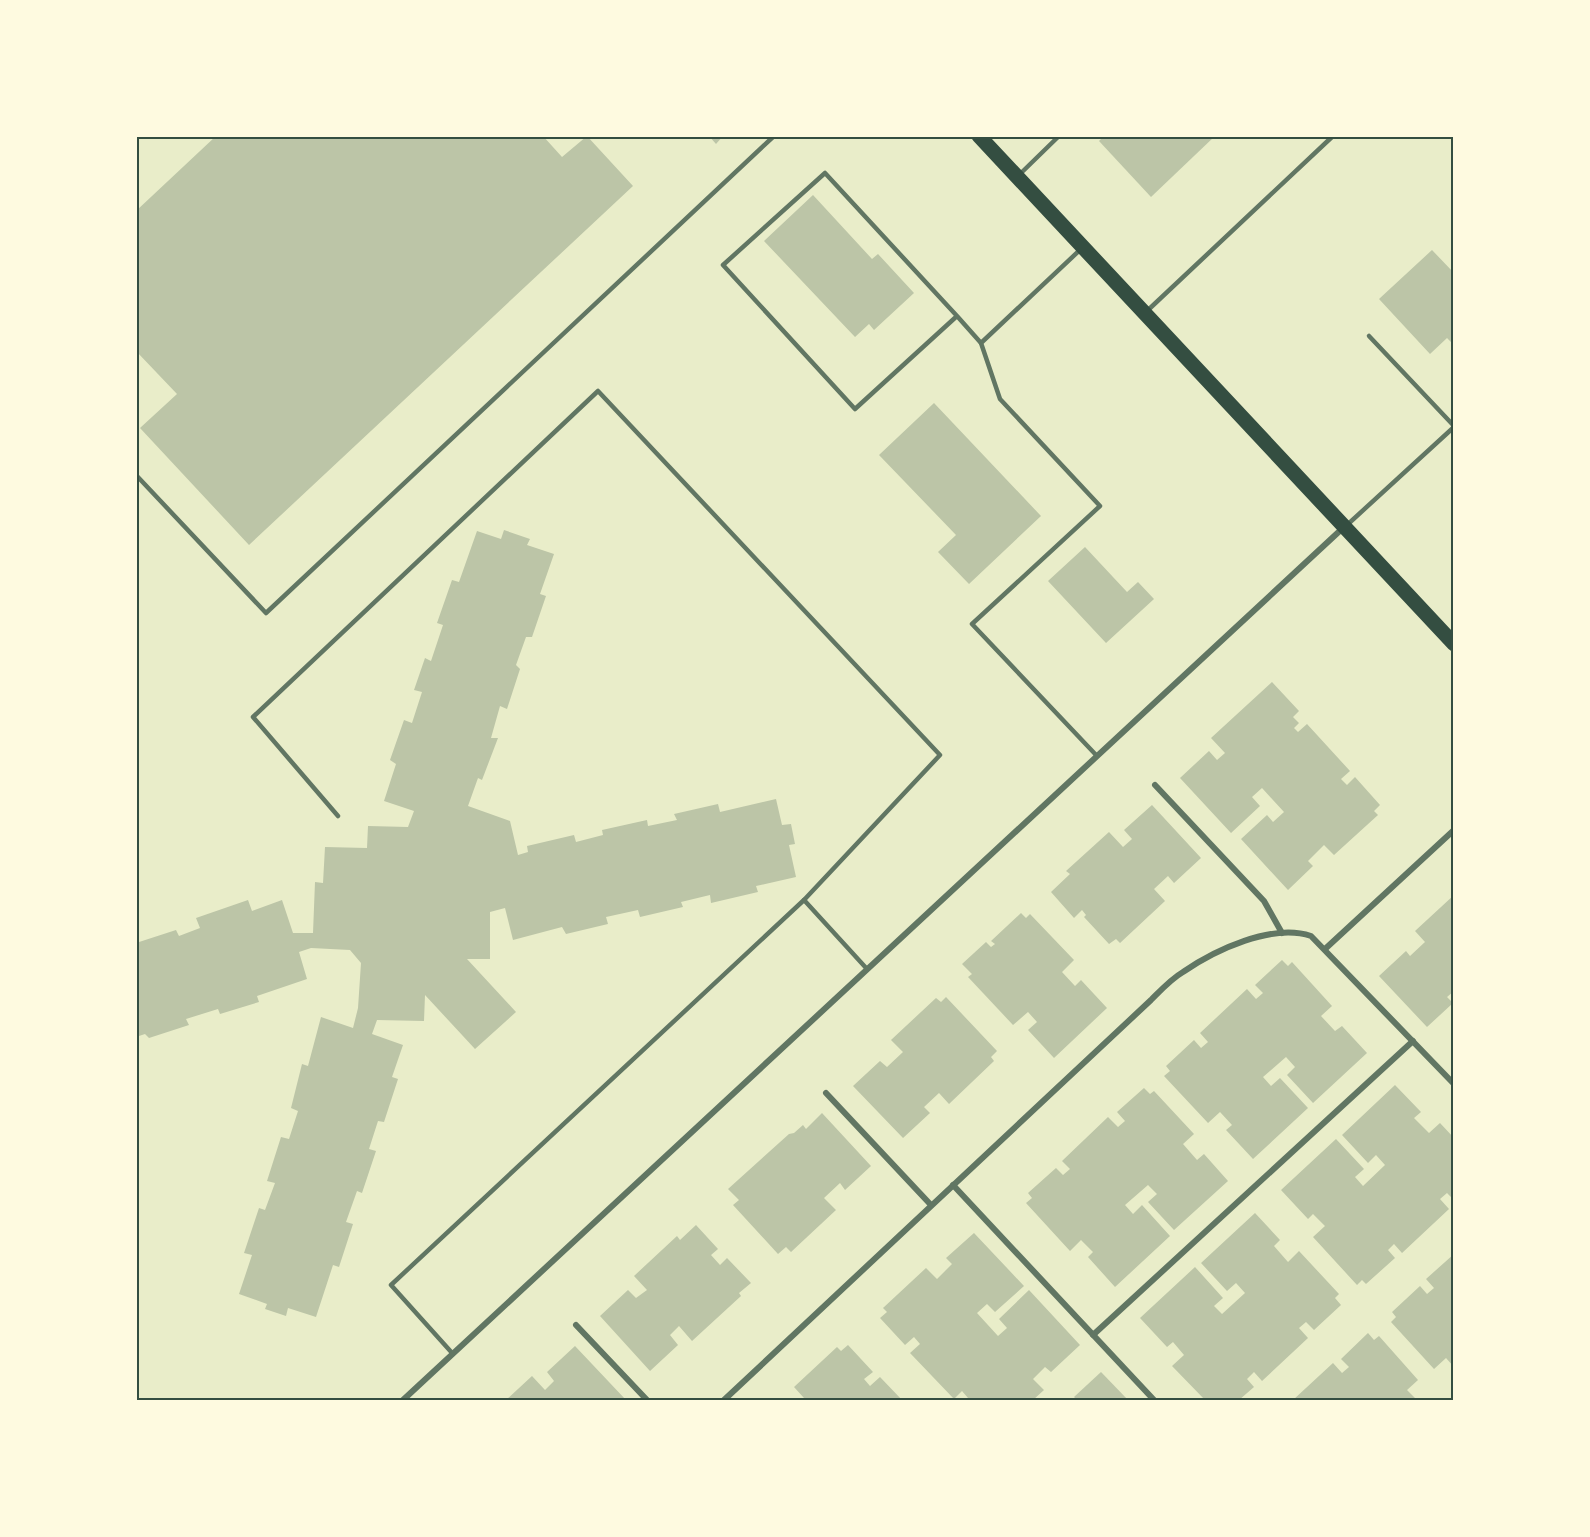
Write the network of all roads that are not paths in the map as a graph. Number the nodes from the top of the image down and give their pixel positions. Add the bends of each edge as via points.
1 (774, 136) edge
2 (980, 136) edge
3 (1059, 136) edge
4 (1333, 136) edge
5 (1017, 177) junction
6 (1083, 247) junction
7 (1145, 313) junction
8 (957, 316) junction
9 (1369, 336) dead end
10 (981, 343) junction
11 (1454, 427) edge
12 (136, 475) edge
13 (1344, 527) junction
14 (1454, 644) edge
15 (1097, 756) junction
16 (1155, 785) dead end
17 (338, 816) dead end
18 (1454, 830) edge
19 (804, 900) junction
20 (1282, 933) junction
21 (1325, 949) junction
22 (867, 969) junction
23 (1413, 1041) junction
24 (1454, 1084) edge
25 (826, 1093) dead end
26 (953, 1185) junction
27 (932, 1205) junction
28 (576, 1325) dead end
29 (1093, 1335) junction
30 (453, 1354) junction
31 (403, 1401) edge
32 (647, 1401) edge
33 (724, 1401) edge
34 (1154, 1401) edge

1 - 12 lane via 266,613
2 - 5 main road
3 - 5 lane
4 - 7 lane
5 - 6 main road
6 - 7 main road
6 - 10 lane
7 - 13 main road
8 - 8 lane via 855,409 723,265 825,173
8 - 10 lane
9 - 11 lane
10 - 15 lane via 1000,399 1100,506 972,624
11 - 13 lane
13 - 14 main road
13 - 15 street
15 - 22 street
16 - 20 street via 1264,901
17 - 19 lane via 253,717 598,391 940,755
18 - 21 street
19 - 22 lane
19 - 30 lane via 391,1285
20 - 21 street via 1311,936
20 - 26 street via 1237,944 1181,973
21 - 23 street
22 - 30 street
23 - 24 street
23 - 29 street
25 - 27 street
26 - 27 street
26 - 29 street
27 - 33 street
28 - 32 street
29 - 34 street
30 - 31 street

